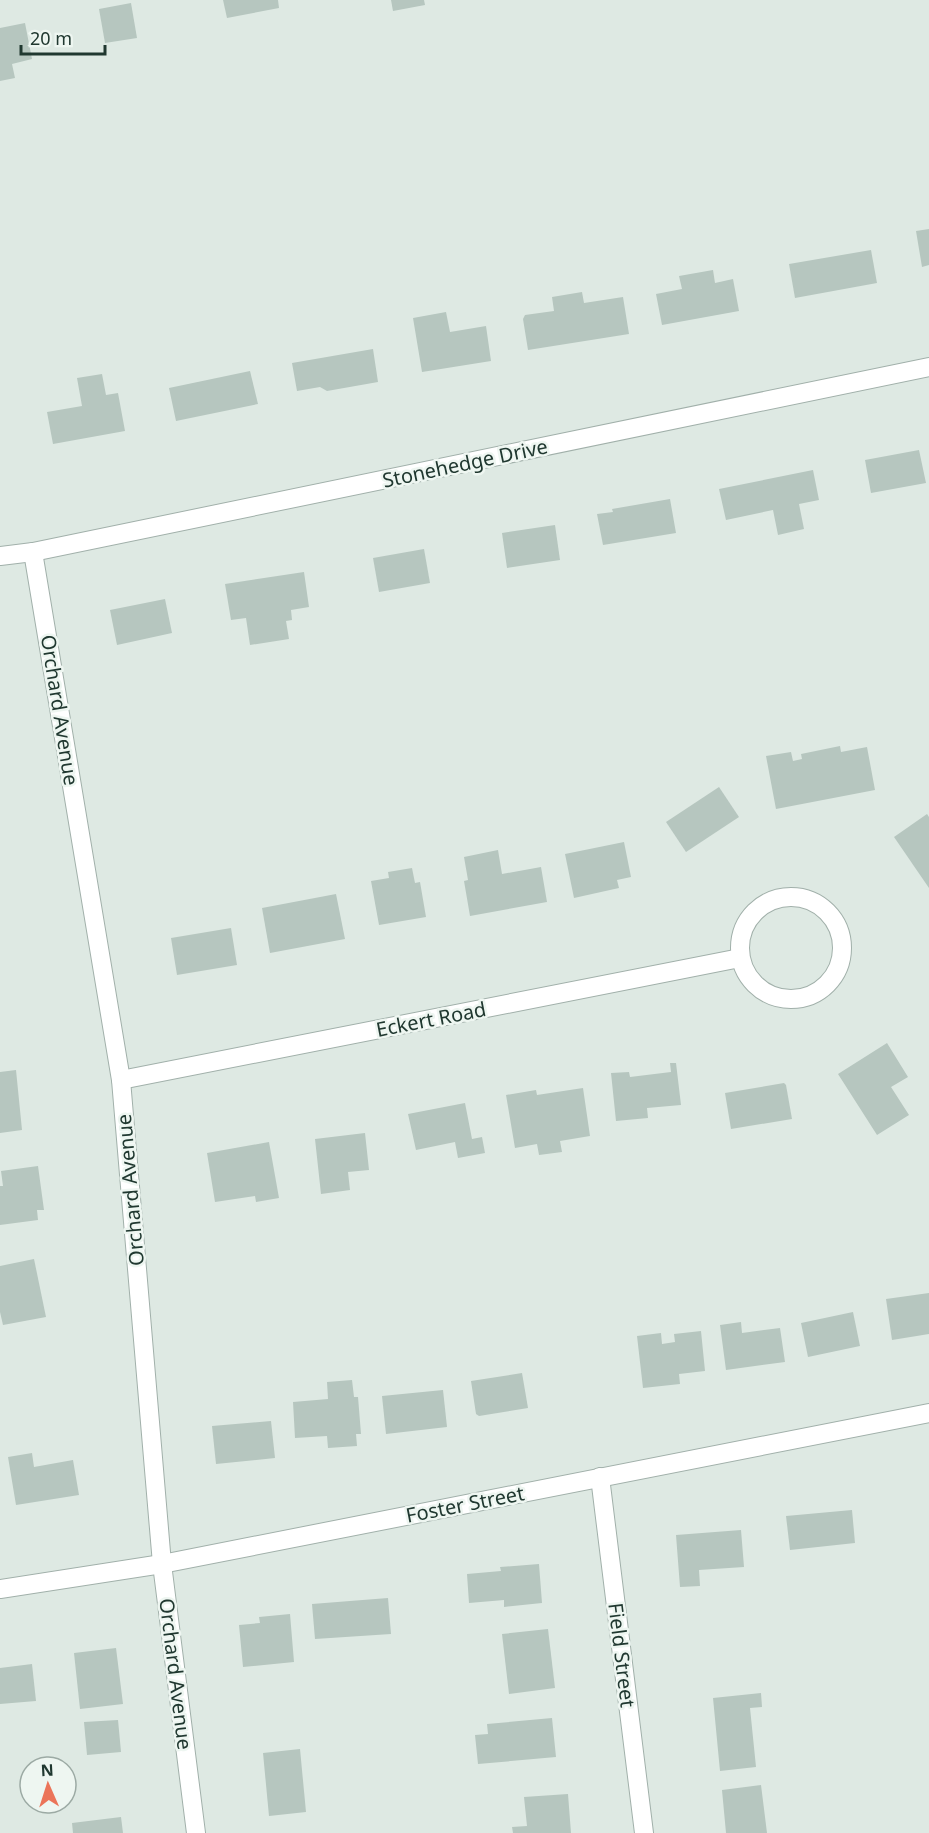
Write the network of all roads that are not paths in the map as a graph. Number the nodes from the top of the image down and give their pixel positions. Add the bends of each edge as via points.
1 (929, 367) edge
2 (33, 552) junction
3 (0, 556) edge
4 (740, 958) junction
5 (121, 1080) junction
6 (929, 1413) edge
7 (600, 1477) junction
8 (162, 1564) junction
9 (0, 1588) edge
10 (196, 1833) edge
11 (644, 1833) edge

1 - 2 street, Stonehedge Drive
2 - 3 street, Stonehedge Drive
2 - 5 street, Orchard Avenue
4 - 4 street via 745,924 770,900 787,896 820,905 833,918 843,950 831,981 803,999 770,996 756,987
4 - 5 street, Eckert Road
5 - 8 street, Orchard Avenue
6 - 7 street, Foster Street
7 - 8 street, Foster Street
7 - 11 street, Field Street
8 - 9 street, Foster Street
8 - 10 street, Orchard Avenue

